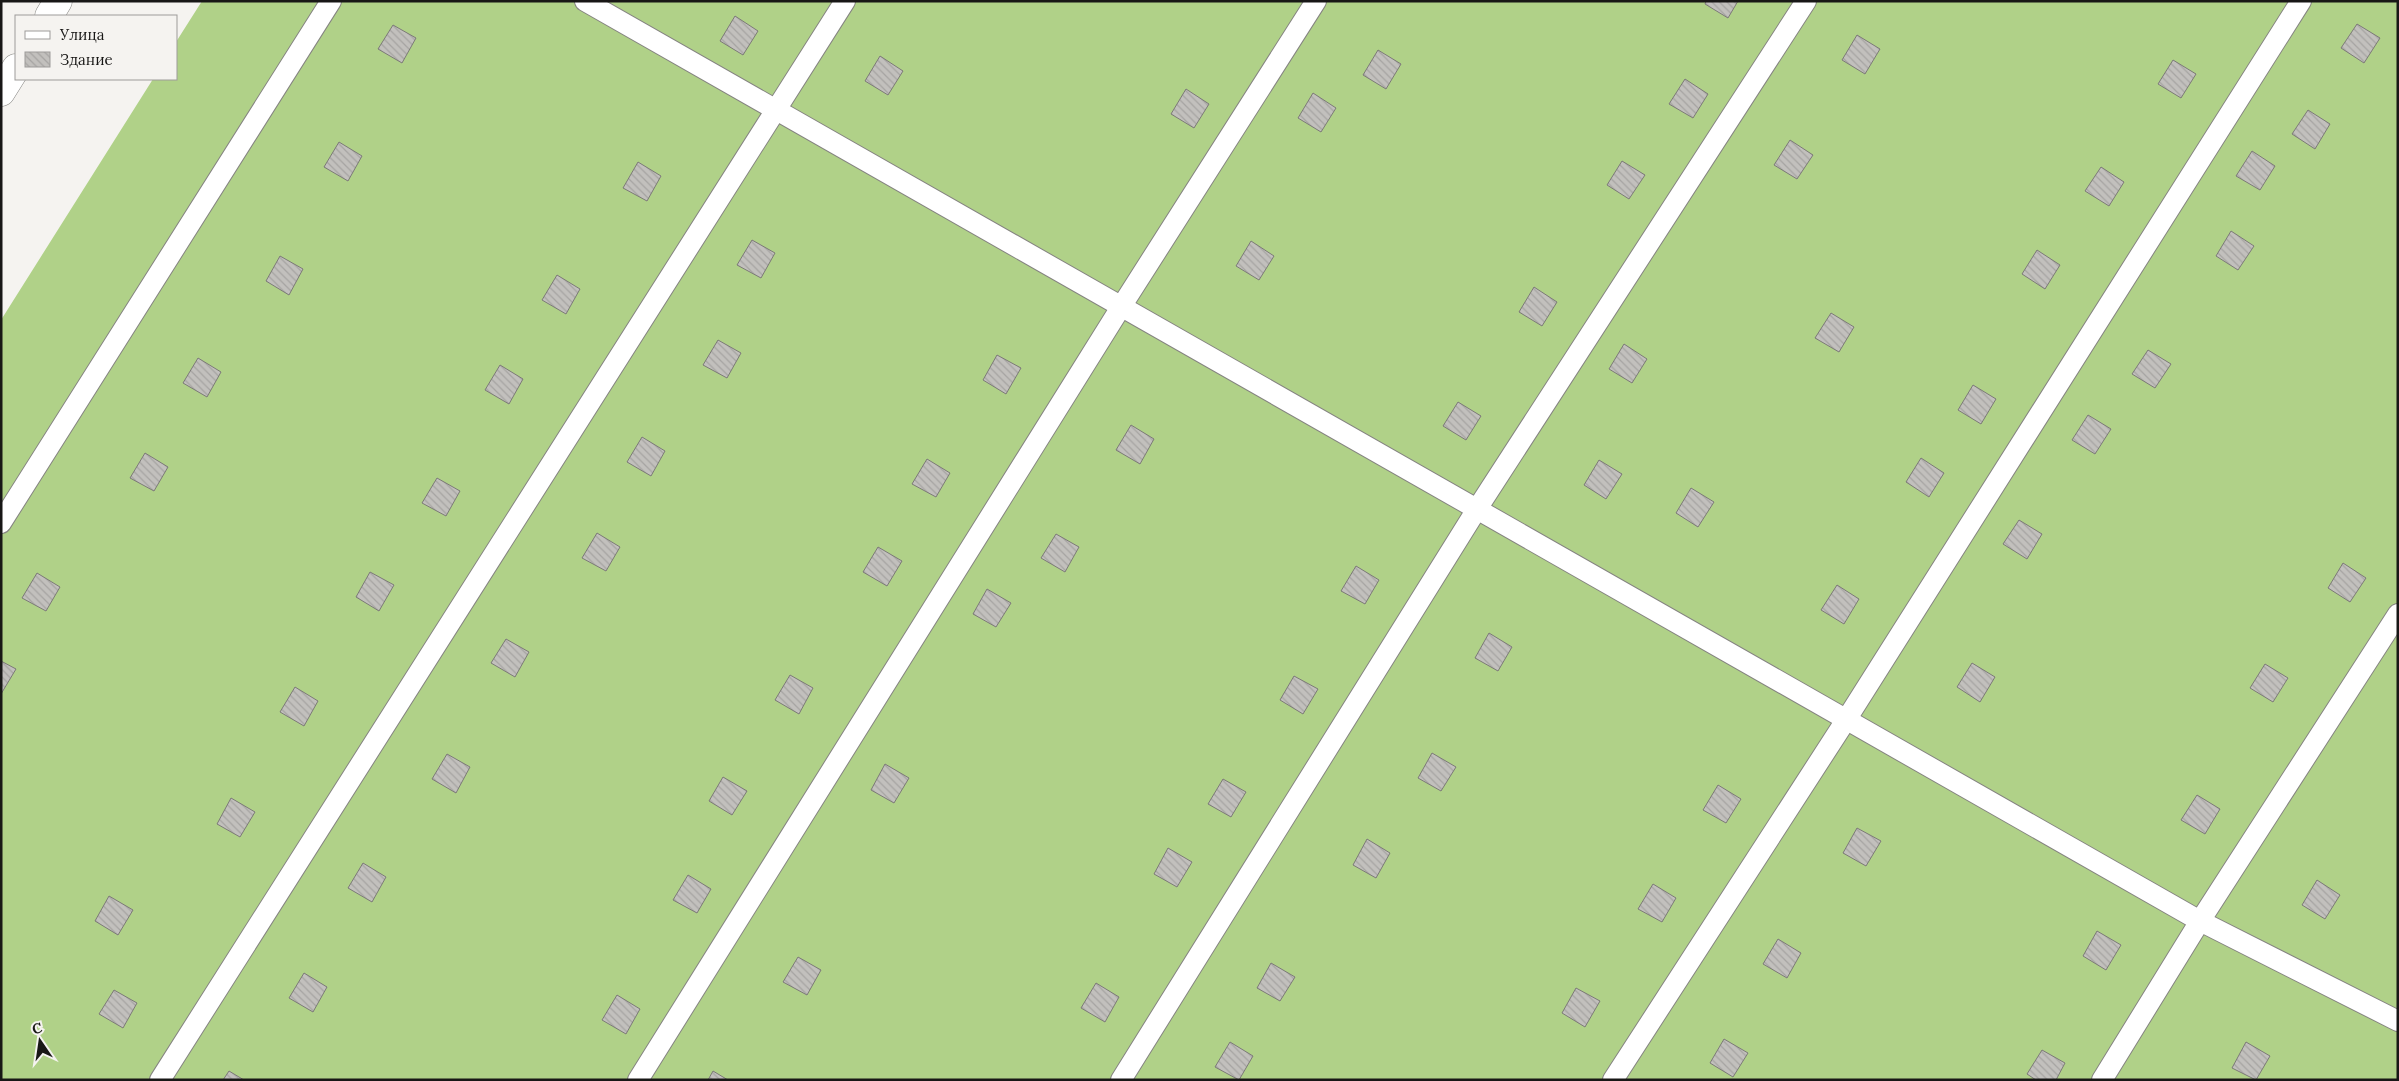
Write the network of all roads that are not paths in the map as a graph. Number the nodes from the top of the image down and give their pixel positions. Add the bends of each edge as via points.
1 (58, 1) edge
2 (332, 1) edge
3 (585, 1) edge
4 (845, 1) edge
5 (1316, 1) edge
6 (1806, 1) edge
7 (2301, 1) edge
8 (50, 15) edge
9 (15, 70) edge
10 (1, 92) edge
11 (777, 111) junction
12 (1121, 307) junction
13 (1477, 509) junction
14 (1, 523) edge
15 (2398, 614) edge
16 (1846, 720) junction
17 (2200, 921) junction
18 (2398, 1021) edge
19 (160, 1080) edge
20 (638, 1080) edge
21 (1121, 1080) edge
22 (1613, 1080) edge
23 (2102, 1080) edge

1 - 8 main road
2 - 14 lane
3 - 11 lane
4 - 11 lane
5 - 12 lane
6 - 13 lane
7 - 16 lane
9 - 10 main road
11 - 12 lane
11 - 19 lane
12 - 13 lane
12 - 20 lane
13 - 16 lane
13 - 21 lane
15 - 17 lane
16 - 17 lane
16 - 22 lane
17 - 18 lane
17 - 23 lane

